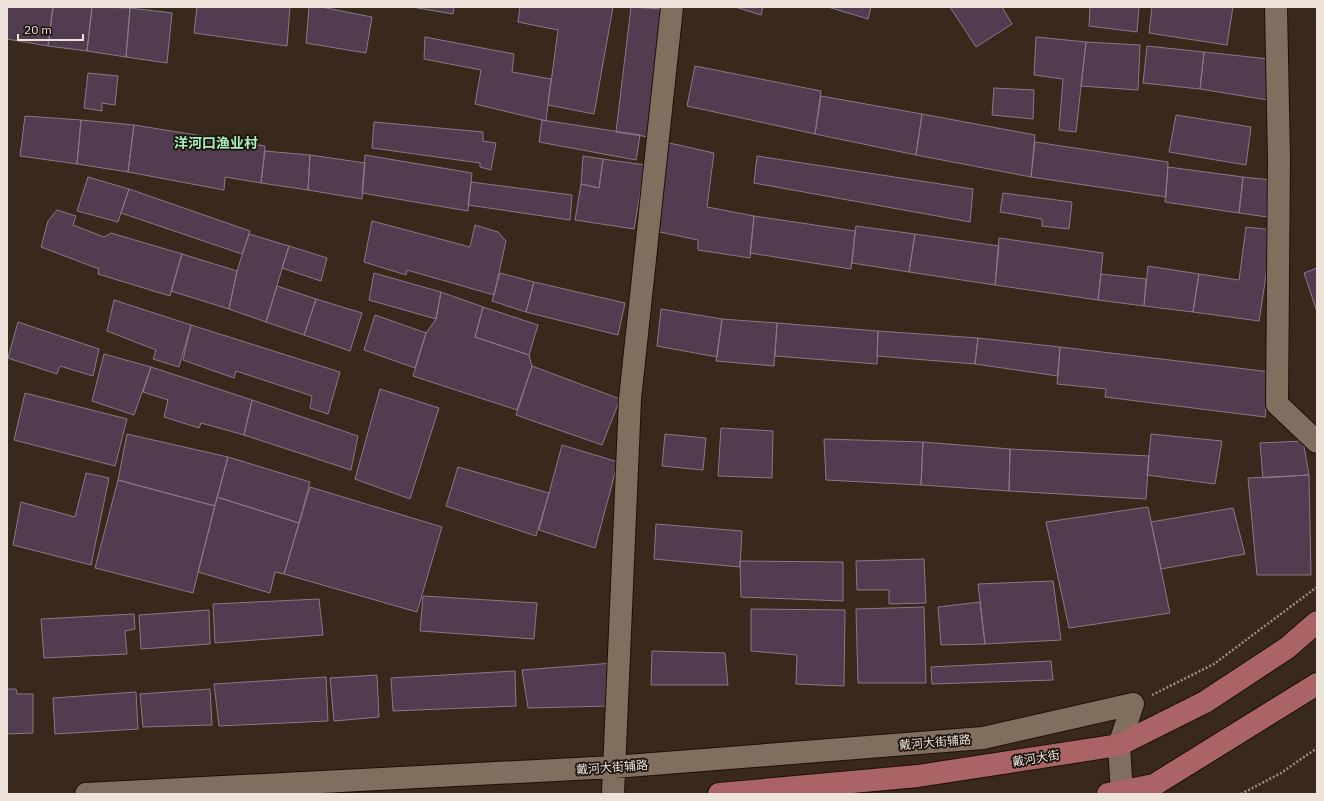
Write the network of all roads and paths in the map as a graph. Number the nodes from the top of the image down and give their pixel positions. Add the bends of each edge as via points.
1 (672, 7) edge
2 (1276, 7) edge
3 (1317, 442) edge
4 (1317, 587) edge
5 (1317, 622) edge
6 (1317, 684) edge
7 (1133, 704) junction
8 (1119, 745) junction
9 (1317, 748) edge
10 (614, 767) junction
11 (1117, 793) edge
12 (86, 794) edge
13 (613, 794) edge
14 (719, 794) edge
15 (1241, 794) edge

1 - 10 street via 630,399
2 - 3 street via 1279,159 1277,404
4 - 7 path via 1214,664
5 - 8 main road, 戴河大街 via 1287,648 1205,702
6 - 11 main road via 1154,785
7 - 8 street
7 - 10 street, 戴河大街辅路 via 983,738
8 - 11 street
8 - 14 main road, 戴河大街 via 918,776
9 - 15 path via 1280,773
10 - 12 street, 戴河大街辅路
10 - 13 street

